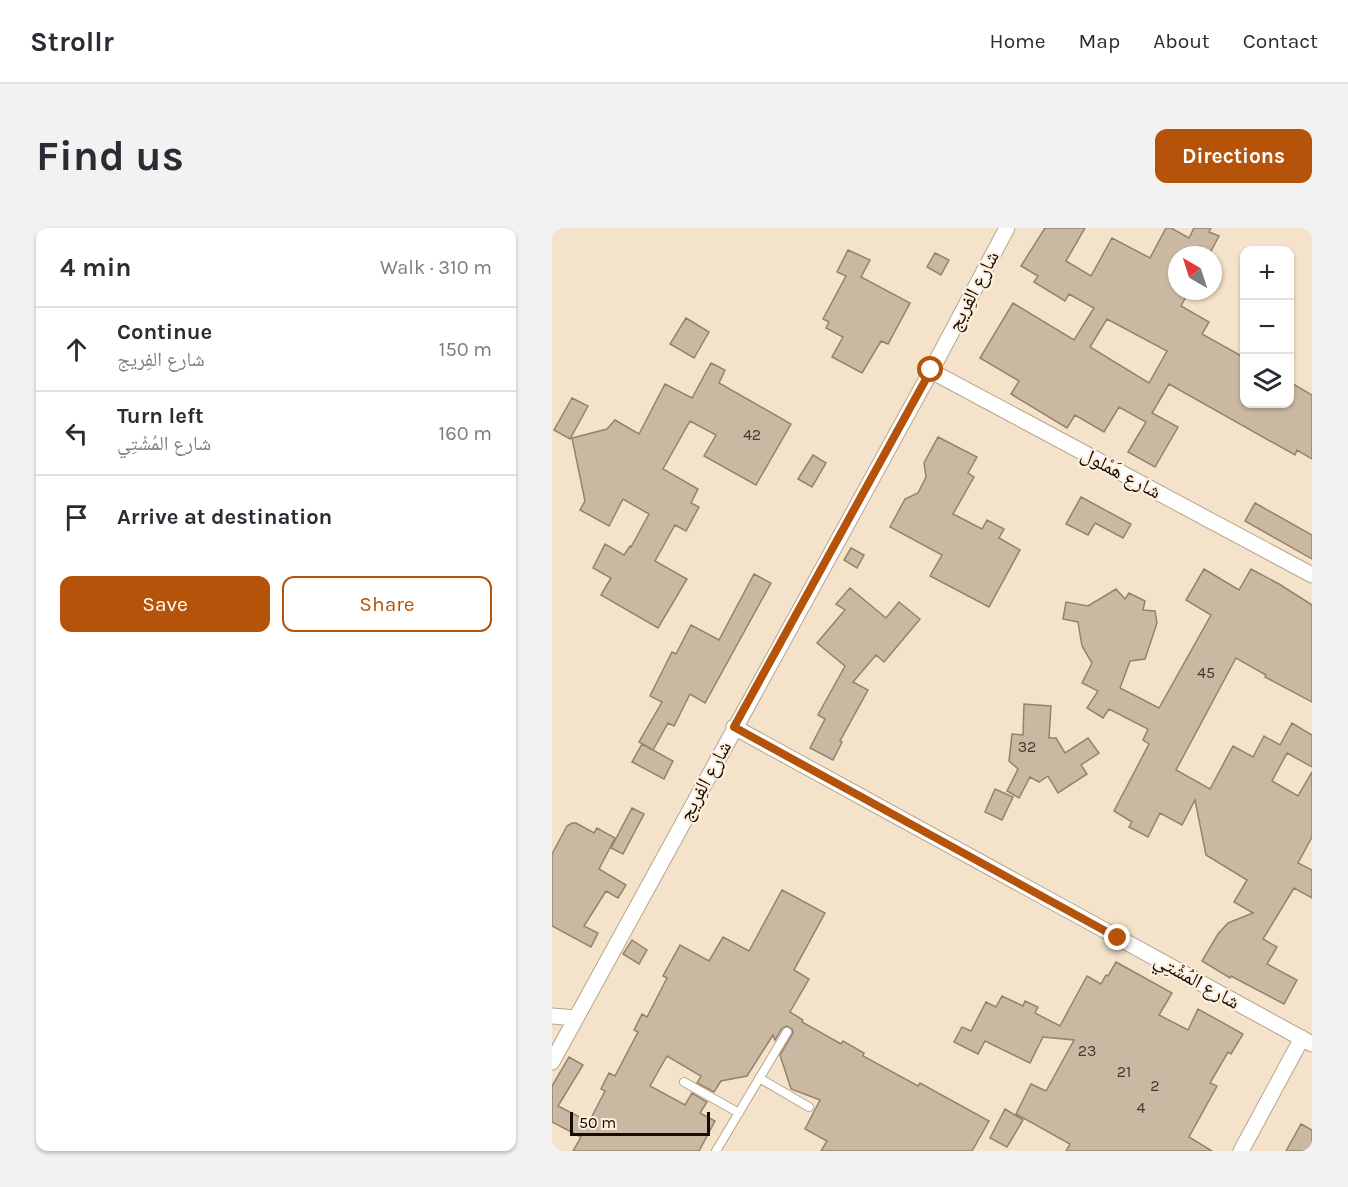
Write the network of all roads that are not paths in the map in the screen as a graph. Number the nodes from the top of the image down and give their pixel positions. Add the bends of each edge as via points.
1 (1007, 228) edge
2 (931, 370) junction
3 (1312, 575) edge
4 (734, 727) junction
5 (552, 1016) edge
6 (576, 1018) junction
7 (787, 1032) dead end
8 (1307, 1041) edge
9 (552, 1062) edge
10 (759, 1078) junction
11 (684, 1082) dead end
12 (809, 1107) dead end
13 (739, 1113) junction
14 (716, 1151) edge
15 (1241, 1151) edge

1 - 2 street, شارع الفِريج
2 - 3 street, شارع هَمْلول
2 - 4 street, شارع الفِريج
4 - 6 street, شارع الفِريج
4 - 8 street, شارع المُشْتِي
5 - 6 street
6 - 9 street, شارع الفِريج
7 - 10 lane
8 - 15 street
10 - 12 lane
10 - 13 lane
11 - 13 lane
13 - 14 lane

